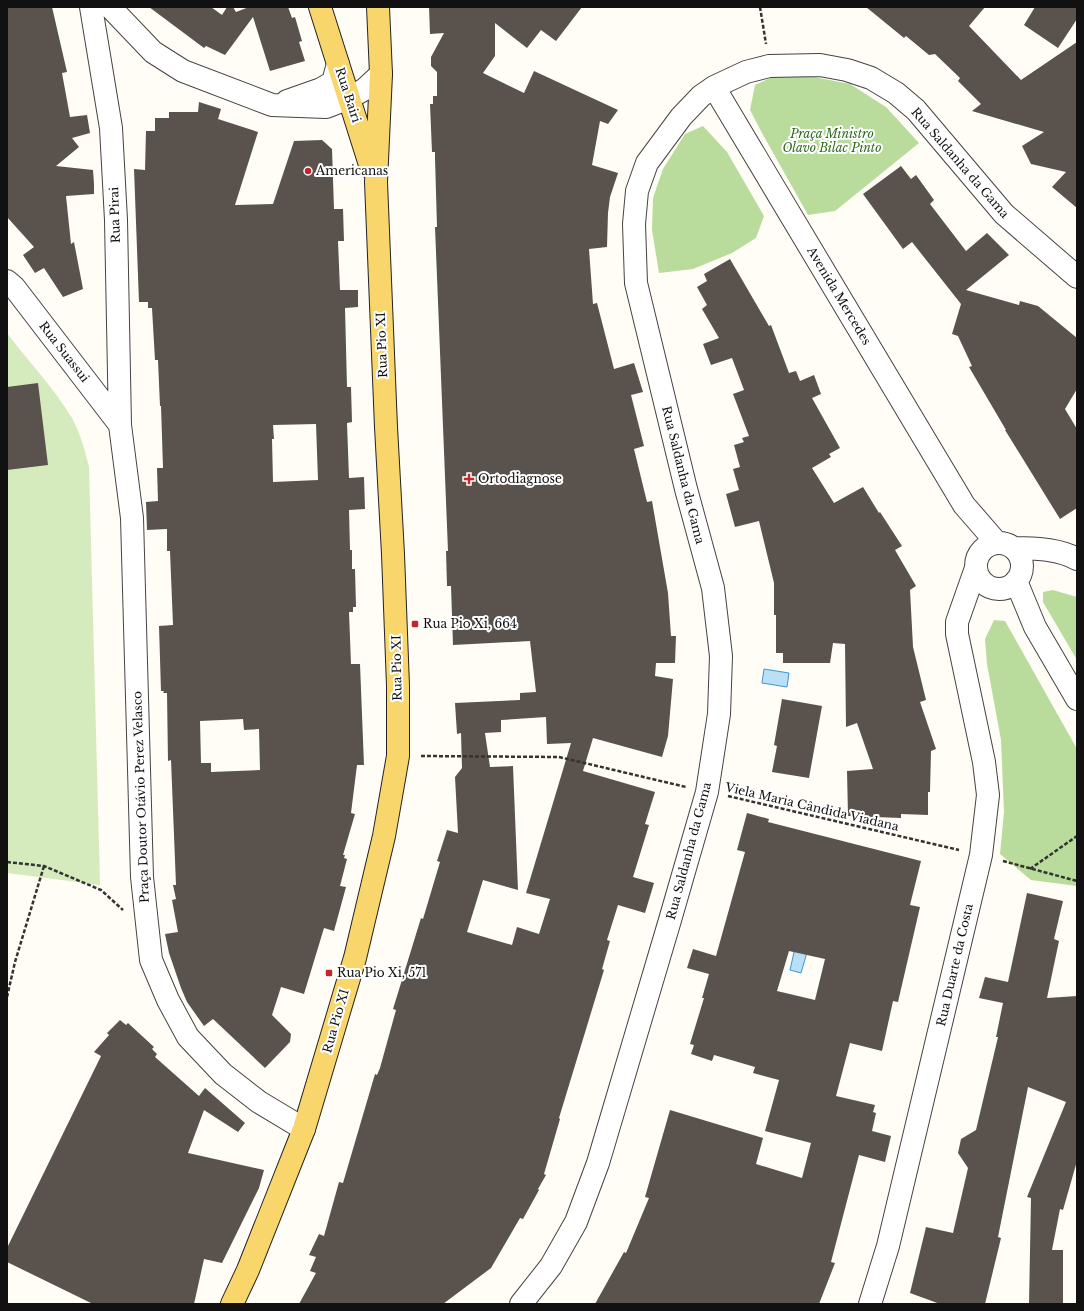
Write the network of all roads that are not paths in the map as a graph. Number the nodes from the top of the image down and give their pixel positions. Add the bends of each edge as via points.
1 (91, 7) edge
2 (110, 7) edge
3 (320, 7) edge
4 (378, 7) edge
5 (338, 64) junction
6 (381, 74) junction
7 (714, 87) junction
8 (349, 98) junction
9 (272, 105) junction
10 (376, 182) junction
11 (1077, 276) edge
12 (7, 281) edge
13 (120, 425) junction
14 (1073, 557) edge
15 (1000, 566) junction
16 (1077, 699) edge
17 (304, 1129) junction
18 (232, 1304) edge
19 (520, 1304) edge
20 (870, 1304) edge

1 - 13 street, Rua Pirai via 111,128 116,220
2 - 9 street via 153,52 183,71
3 - 5 main road, Rua Bairi
4 - 6 main road, Rua Pio XI
5 - 8 main road, Rua Bairi
5 - 9 street via 333,82 322,89
6 - 8 street
6 - 10 main road, Rua Pio XI
7 - 11 street, Rua Saldanha da Gama via 746,72 769,66 820,65 871,78 896,93 916,110 1004,214
7 - 15 street, Avenida Mercedes
7 - 19 street, Rua Saldanha da Gama via 701,96 681,117 647,162 637,191 634,224 636,284 682,474 713,588 722,656 719,714 707,792 592,1178 576,1222 551,1266
8 - 9 street via 326,107
8 - 10 main road, Rua Bairi
10 - 17 main road, Rua Pio XI via 394,561 398,756 384,836 355,958
12 - 13 street, Rua Suassui
13 - 17 street, Praça Doutor Otávio Perez Velasco via 132,518 142,877 151,960 168,1000 188,1037 223,1074 259,1102
14 - 15 street
15 - 16 street, Avenida Mercedes
15 - 20 street, Rua Duarte da Costa via 957,622 959,647 988,795 981,855 888,1246
17 - 18 main road, Rua Pio XI

